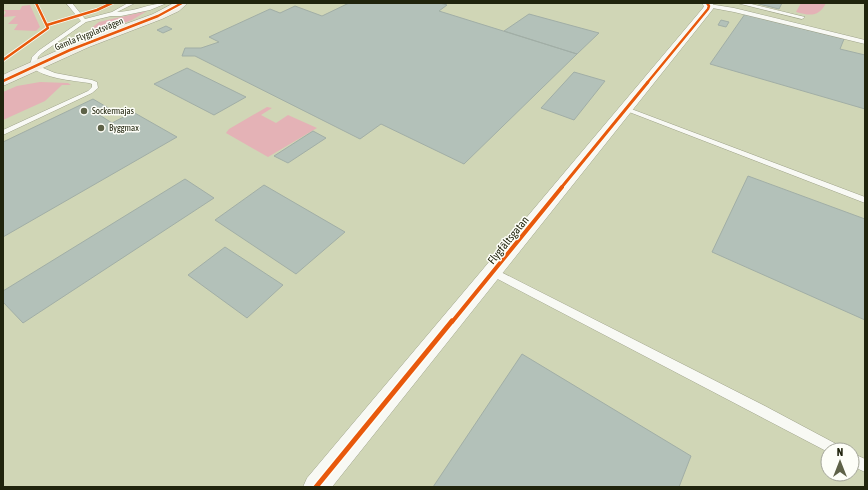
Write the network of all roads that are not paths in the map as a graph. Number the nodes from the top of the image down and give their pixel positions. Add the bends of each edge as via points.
1 (69, 3) edge
2 (132, 3) edge
3 (164, 3) edge
4 (184, 3) edge
5 (740, 3) edge
6 (708, 4) edge
7 (111, 14) junction
8 (153, 17) junction
9 (802, 17) dead end
10 (84, 21) junction
11 (865, 42) edge
12 (33, 66) junction
13 (3, 81) edge
14 (626, 109) junction
15 (3, 133) edge
16 (865, 200) edge
17 (493, 272) junction
18 (821, 442) edge
19 (316, 487) edge

1 - 10 lane
2 - 7 lane
3 - 4 street
3 - 7 lane via 121,14
3 - 8 street, Gamla Flygplatsvägen
4 - 8 street, Gamla Flygplatsvägen via 167,13
5 - 9 lane
6 - 11 lane
6 - 14 street, Flygfältsgatan via 708,9
7 - 10 lane
8 - 12 street, Gamla Flygplatsvägen
10 - 12 lane via 40,52
12 - 13 street, Gamla Flygplatsvägen
12 - 15 lane via 49,74 90,81 95,83 95,88
14 - 16 lane
14 - 17 street, Flygfältsgatan
17 - 18 lane
17 - 19 street, Flygfältsgatan

